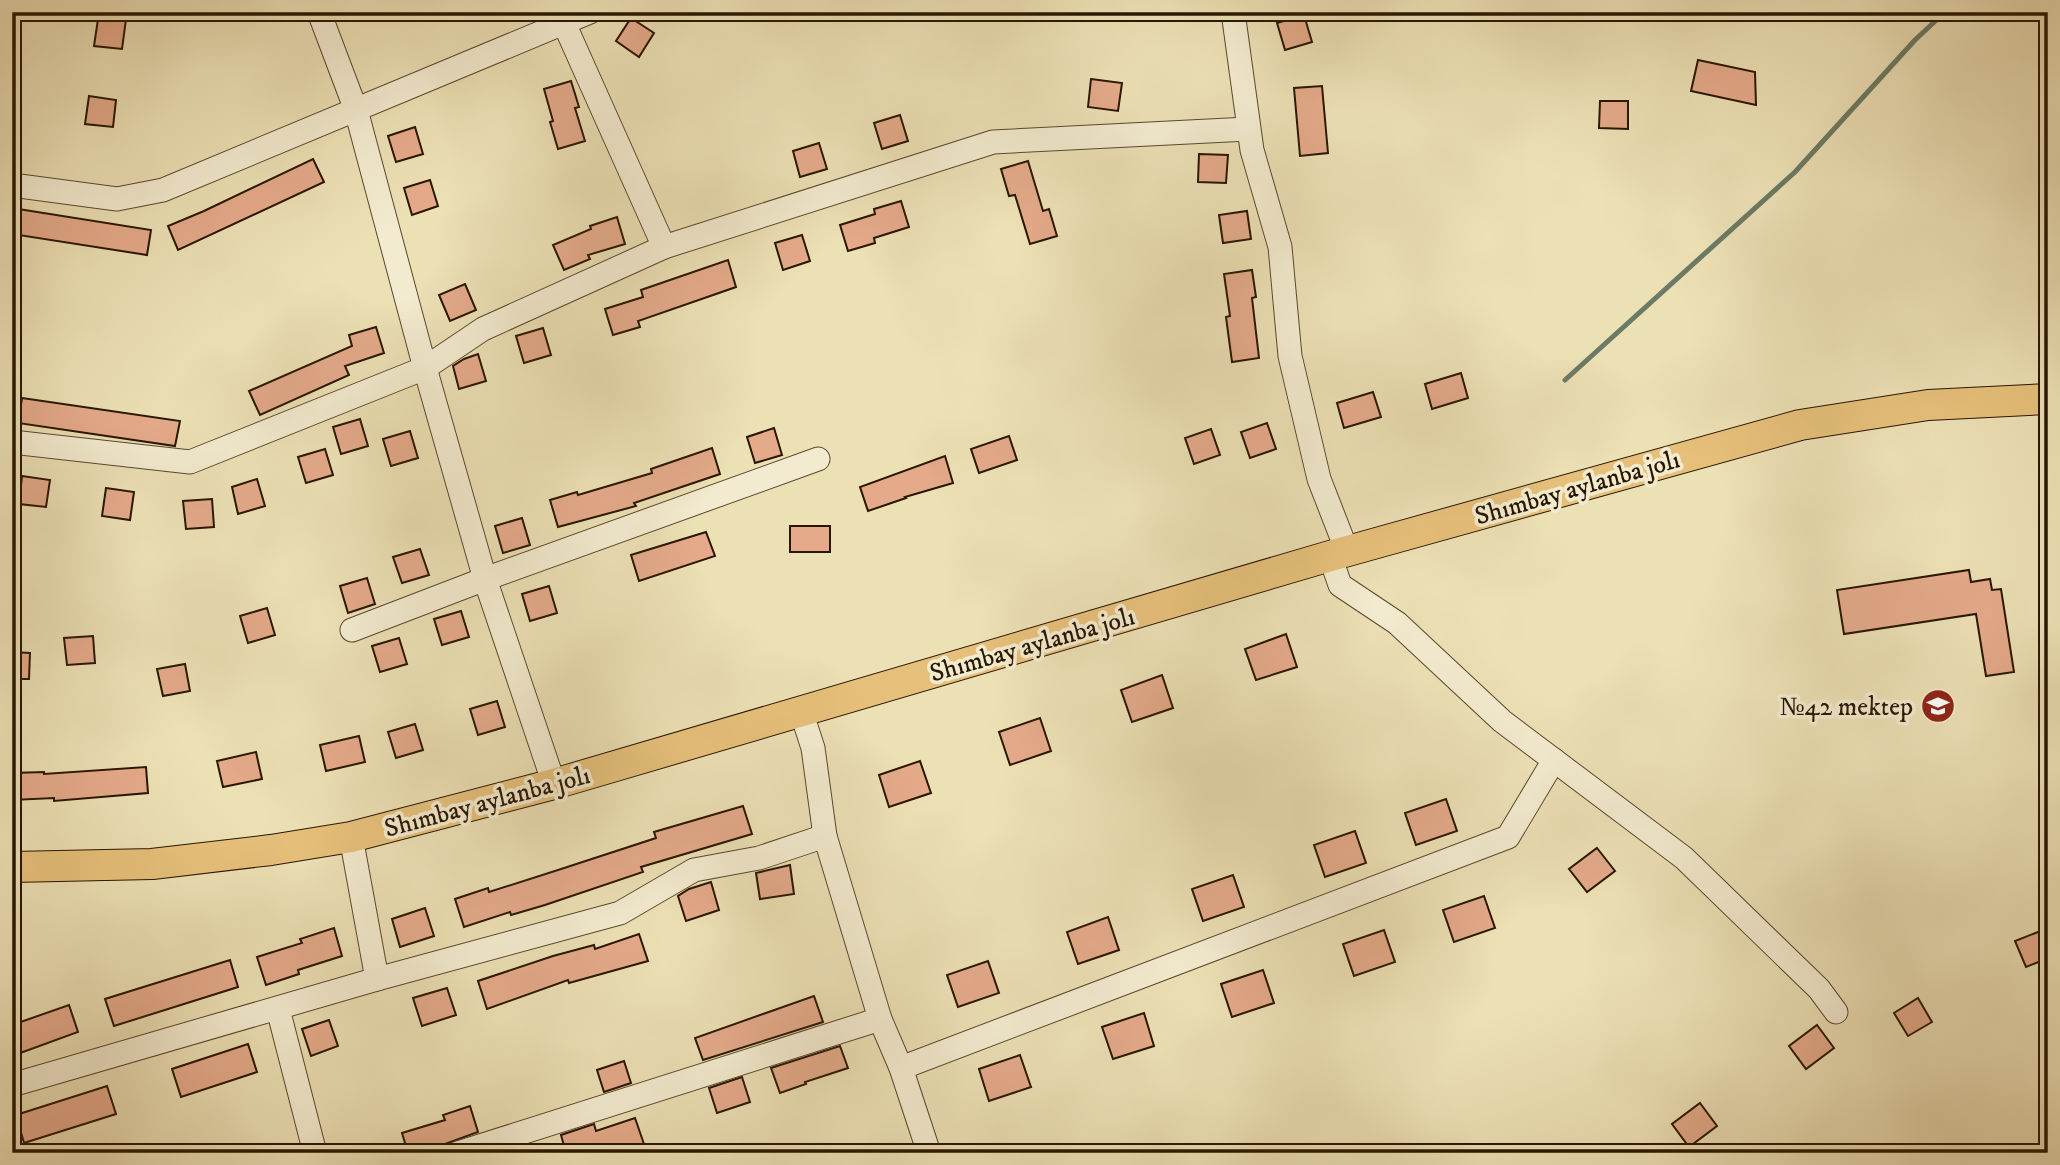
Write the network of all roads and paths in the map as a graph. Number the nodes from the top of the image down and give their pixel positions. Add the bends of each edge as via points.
1 (319, 12) edge
2 (590, 12) edge
3 (1233, 12) edge
4 (561, 18) edge
5 (356, 110) junction
6 (1248, 129) junction
7 (12, 185) edge
8 (664, 247) junction
9 (425, 368) junction
10 (2048, 400) edge
11 (12, 442) edge
12 (818, 459) dead end
13 (1338, 554) junction
14 (485, 579) junction
15 (352, 630) dead end
16 (801, 712) junction
17 (1554, 761) junction
18 (554, 783) junction
19 (825, 836) junction
20 (351, 837) junction
21 (12, 867) edge
22 (377, 979) junction
23 (278, 1009) junction
24 (1836, 1012) dead end
25 (880, 1019) junction
26 (901, 1068) junction
27 (12, 1085) edge
28 (315, 1153) edge
29 (458, 1153) edge
30 (929, 1153) edge

1 - 5 street
2 - 4 street
3 - 6 street
4 - 5 street
4 - 8 street
5 - 7 street via 163,190 117,199
5 - 9 street
6 - 8 street via 993,142
6 - 13 street via 1280,247 1290,356
8 - 9 street via 483,328
9 - 11 street via 190,462
9 - 14 street
10 - 13 main road, Shımbay aylanba jolı via 1928,405 1800,425
12 - 14 street
13 - 16 main road, Shımbay aylanba jolı
13 - 17 street via 1340,585 1398,623 1502,721
14 - 15 street
14 - 18 street
16 - 18 main road, Shımbay aylanba jolı
16 - 19 street via 813,748
17 - 24 street via 1684,858 1819,989
17 - 26 street via 1508,837
18 - 20 main road, Shımbay aylanba jolı
19 - 22 street via 759,858 694,870 620,913
19 - 25 street
20 - 21 main road, Shımbay aylanba jolı via 152,864
20 - 22 street
22 - 23 street
23 - 27 street
23 - 28 street
25 - 26 street
25 - 29 street
26 - 30 street

